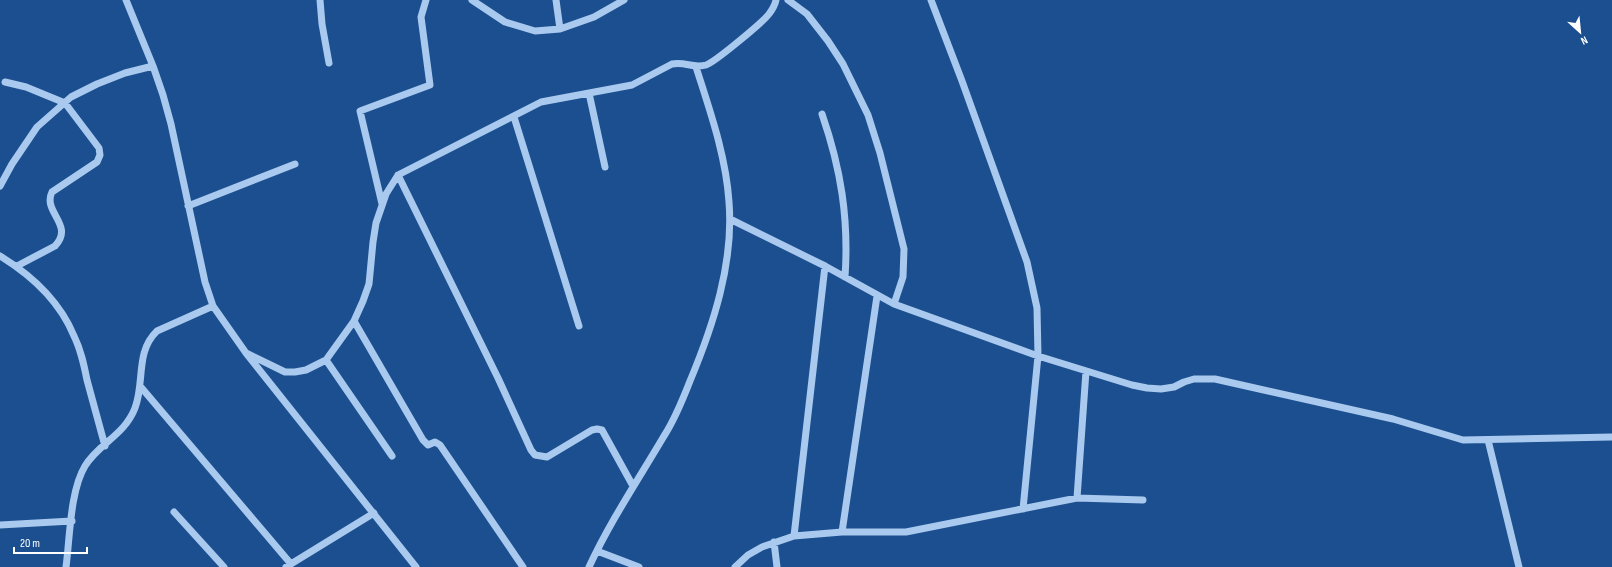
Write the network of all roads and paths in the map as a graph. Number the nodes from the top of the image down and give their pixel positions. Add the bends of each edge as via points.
1 (126, 0) edge
2 (320, 0) edge
3 (426, 0) edge
4 (472, 0) edge
5 (556, 0) edge
6 (624, 0) edge
7 (776, 0) edge
8 (788, 0) edge
9 (931, 0) edge
10 (615, 2) edge
11 (560, 29) junction
12 (329, 63) dead end
13 (153, 66) junction
14 (696, 67) junction
15 (5, 82) dead end
16 (589, 93) junction
17 (65, 103) junction
18 (822, 114) dead end
19 (514, 116) junction
20 (295, 164) dead end
21 (605, 167) dead end
22 (398, 175) junction
23 (0, 186) edge
24 (188, 206) junction
25 (382, 206) junction
26 (730, 219) junction
27 (0, 256) edge
28 (17, 266) junction
29 (825, 266) junction
30 (846, 277) junction
31 (877, 296) junction
32 (894, 304) junction
33 (213, 306) junction
34 (354, 321) junction
35 (578, 326) dead end
36 (246, 353) junction
37 (1038, 356) junction
38 (326, 360) junction
39 (1086, 370) junction
40 (140, 386) junction
41 (1612, 437) edge
42 (1488, 440) junction
43 (105, 446) junction
44 (392, 456) dead end
45 (634, 486) junction
46 (1077, 498) junction
47 (1143, 500) dead end
48 (1023, 509) junction
49 (174, 512) dead end
50 (374, 513) junction
51 (72, 521) junction
52 (0, 525) edge
53 (842, 532) junction
54 (794, 536) junction
55 (774, 542) junction
56 (597, 551) junction
57 (289, 565) edge
58 (66, 567) edge
59 (224, 567) edge
60 (416, 567) edge
61 (523, 567) edge
62 (589, 567) edge
63 (639, 567) edge
64 (735, 567) edge
65 (777, 567) edge
66 (1519, 567) edge

1 - 13 street
2 - 12 street
3 - 25 street via 421,17 430,85 360,111
4 - 11 street via 505,22 535,31
5 - 11 street
6 - 10 street
7 - 14 street via 769,15 759,24 707,65
8 - 32 street via 807,14 828,41 847,70 868,115 904,249 903,277
9 - 37 street via 1027,262 1037,308
10 - 11 street via 594,17
13 - 17 street via 97,84 71,97
13 - 24 street via 171,124
14 - 16 street via 678,62 632,85
14 - 26 street via 726,175
15 - 17 street via 26,87
16 - 19 street via 541,102
16 - 21 street
17 - 23 street via 37,127
17 - 28 street via 100,148 100,155 97,162 52,192 50,203 62,229 60,242
18 - 30 street via 833,147 843,194
19 - 22 street
19 - 35 street
20 - 24 street
22 - 25 street
22 - 45 street via 531,450 535,455 547,457 592,430 602,430
24 - 33 street via 204,282
25 - 34 street via 373,242 369,284
26 - 29 street
26 - 45 street via 726,264 702,354 665,435
27 - 28 street
28 - 43 street via 49,297 74,335
29 - 30 street
29 - 54 street
30 - 31 street
31 - 32 street
31 - 53 street
32 - 37 street
33 - 36 street
33 - 40 street via 157,331 150,337 143,353
34 - 38 street
34 - 61 street via 423,440 428,446 434,442 440,445
36 - 38 street via 285,372 306,370
36 - 50 street
37 - 39 street
37 - 48 street
38 - 44 street
39 - 42 street via 1132,385 1161,389 1194,379 1214,379 1393,419 1463,440
39 - 46 street
40 - 43 street via 128,421
40 - 57 street
41 - 42 street
42 - 66 street
43 - 51 street via 85,466 75,493
45 - 56 street via 610,524
46 - 47 street
46 - 48 street
48 - 53 street via 906,532
49 - 59 street
50 - 57 street
50 - 60 street
51 - 52 street
51 - 58 street
53 - 54 street
54 - 55 street
55 - 64 street via 748,555
55 - 65 street
56 - 62 street
56 - 63 street

